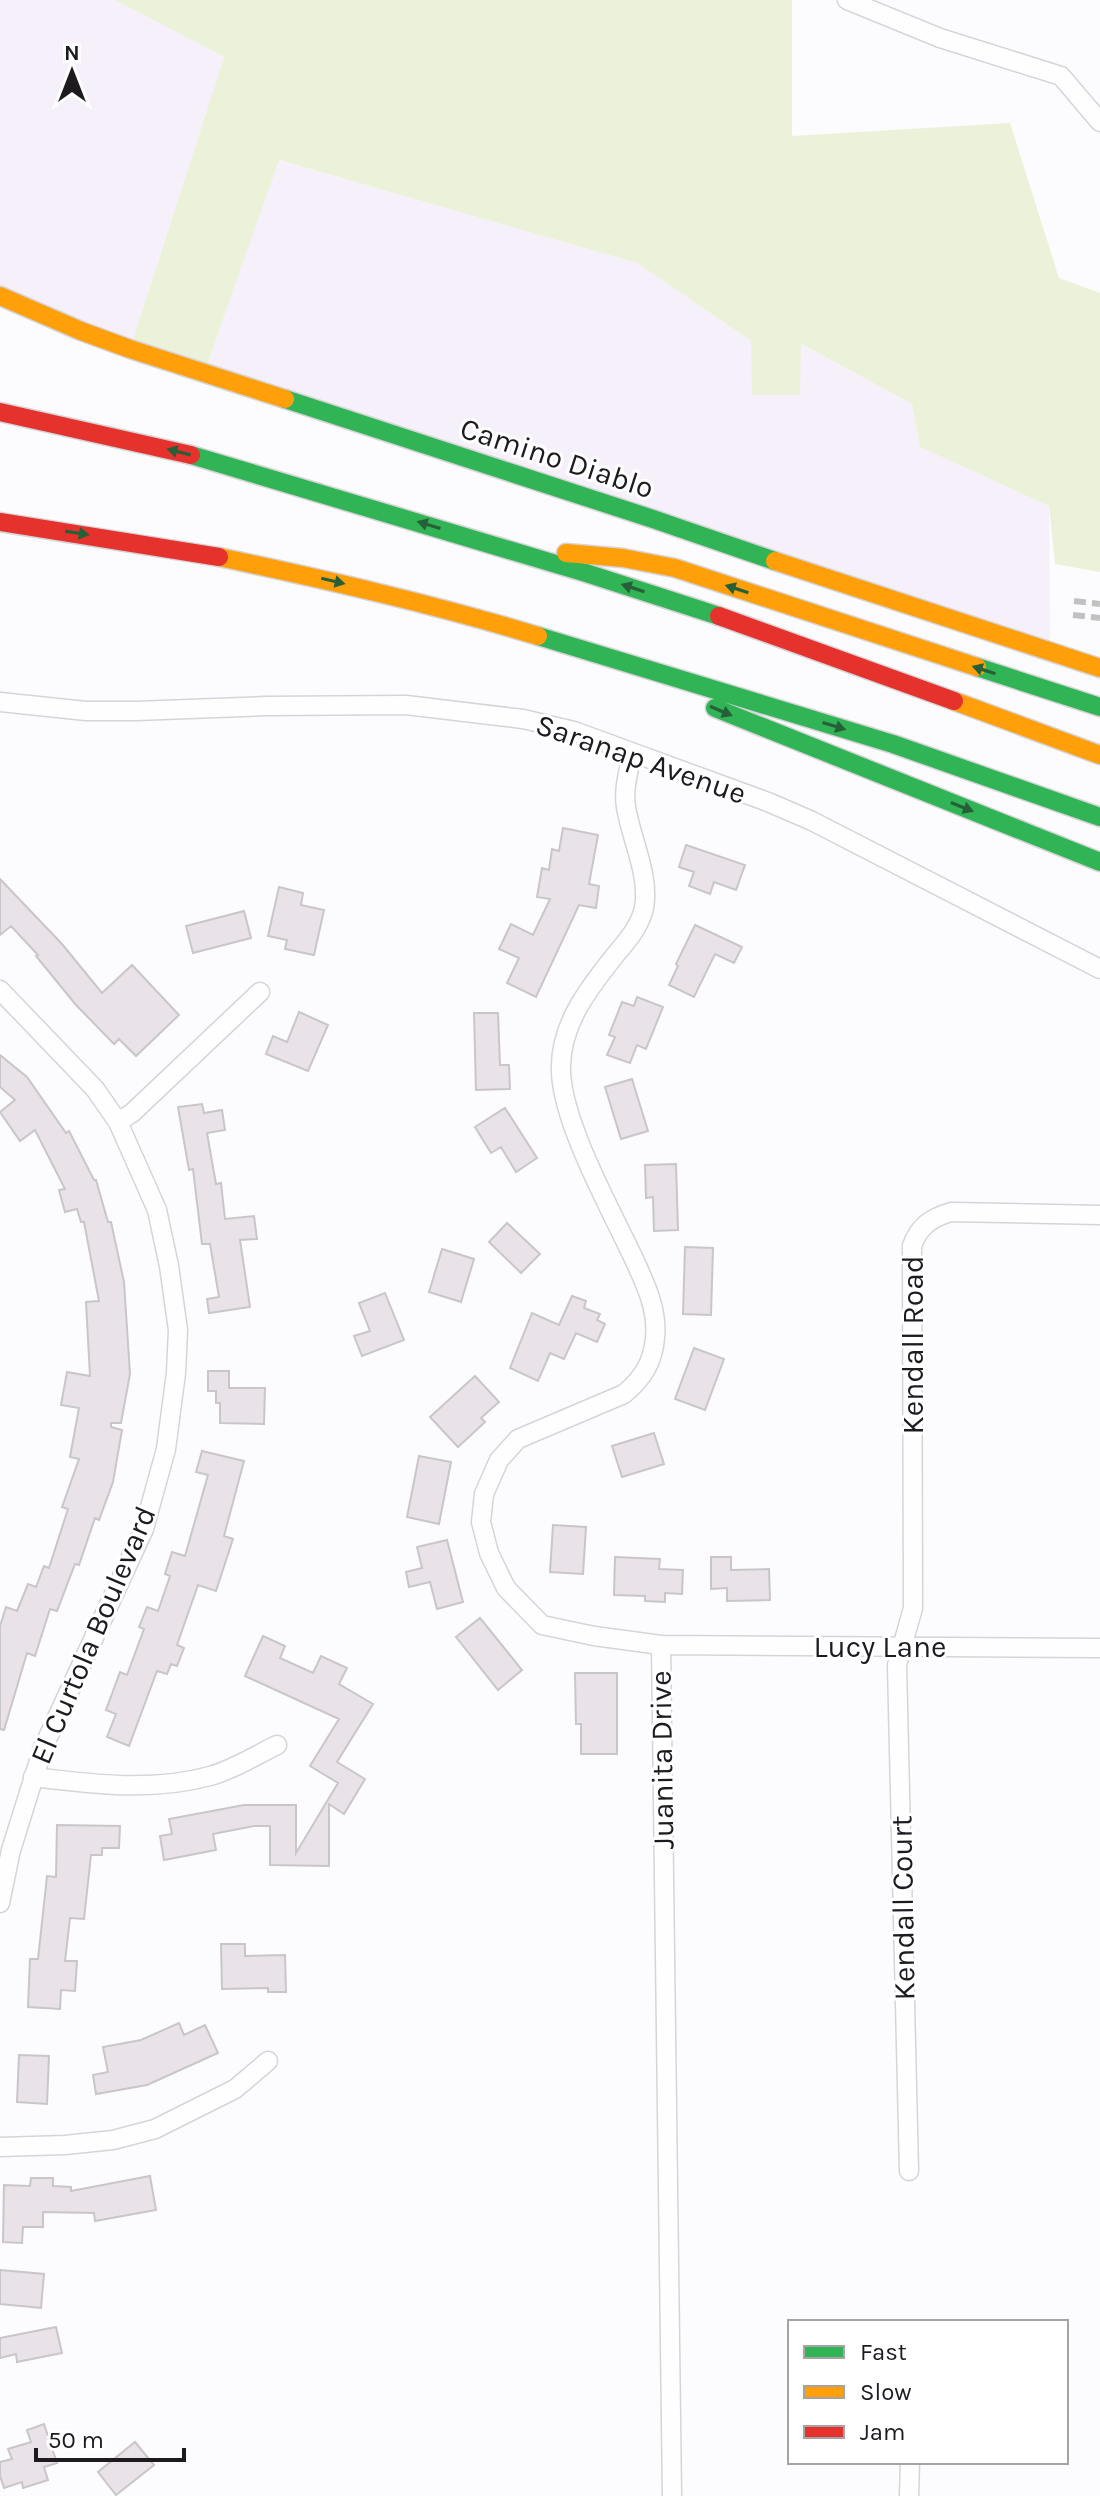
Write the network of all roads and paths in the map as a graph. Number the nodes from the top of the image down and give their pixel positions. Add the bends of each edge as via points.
1 (847, 0) edge
2 (1100, 122) edge
3 (0, 296) edge
4 (0, 412) edge
5 (0, 522) edge
6 (503, 548) junction
7 (761, 629) junction
8 (546, 637) junction
9 (1100, 668) edge
10 (0, 702) edge
11 (1100, 707) edge
12 (1100, 726) edge
13 (632, 753) junction
14 (1100, 755) edge
15 (1100, 817) edge
16 (1100, 862) edge
17 (1100, 969) edge
18 (0, 990) edge
19 (260, 992) dead end
20 (118, 1122) junction
21 (1100, 1215) edge
22 (661, 1645) junction
23 (903, 1647) junction
24 (1100, 1648) edge
25 (277, 1745) dead end
26 (33, 1777) junction
27 (0, 1903) edge
28 (268, 2061) dead end
29 (0, 2147) edge
30 (909, 2171) dead end
31 (910, 2464) edge
32 (672, 2496) edge
33 (909, 2496) edge

1 - 2 street via 940,38 1061,76
3 - 9 main road, Camino Diablo via 165,361
6 -> 4 main road via 216,461
5 -> 8 main road via 297,573
7 -> 6 main road
11 -> 6 main road via 675,568
7 - 12 main road via 844,642
7 - 14 main road
8 -> 15 main road via 893,744
8 -> 16 main road
10 - 13 street, Saranap Avenue via 86,711 406,705 523,719
13 - 17 street, Saranap Avenue via 812,821
13 - 22 street, Juanita Drive via 626,803 644,882 644,909 637,927 582,996 560,1068 574,1124 651,1297 653,1351 643,1374 624,1394 518,1439 499,1460 484,1494 481,1522 506,1588 542,1625
18 - 20 street, El Curtola Boulevard via 95,1089
19 - 20 street
20 - 26 street, El Curtola Boulevard via 157,1210 178,1330 176,1373 166,1449 144,1529
21 - 23 street, Kendall Road via 951,1212 924,1224 916,1234 913,1608
22 - 23 street, Lucy Lane
22 - 32 street, Juanita Drive
23 - 24 street, Lucy Lane
23 - 30 street, Kendall Court via 897,1665
25 - 26 street via 211,1776 159,1785
26 - 27 street, El Curtola Boulevard
28 - 29 street via 235,2089 155,2129 97,2142
31 - 33 street

